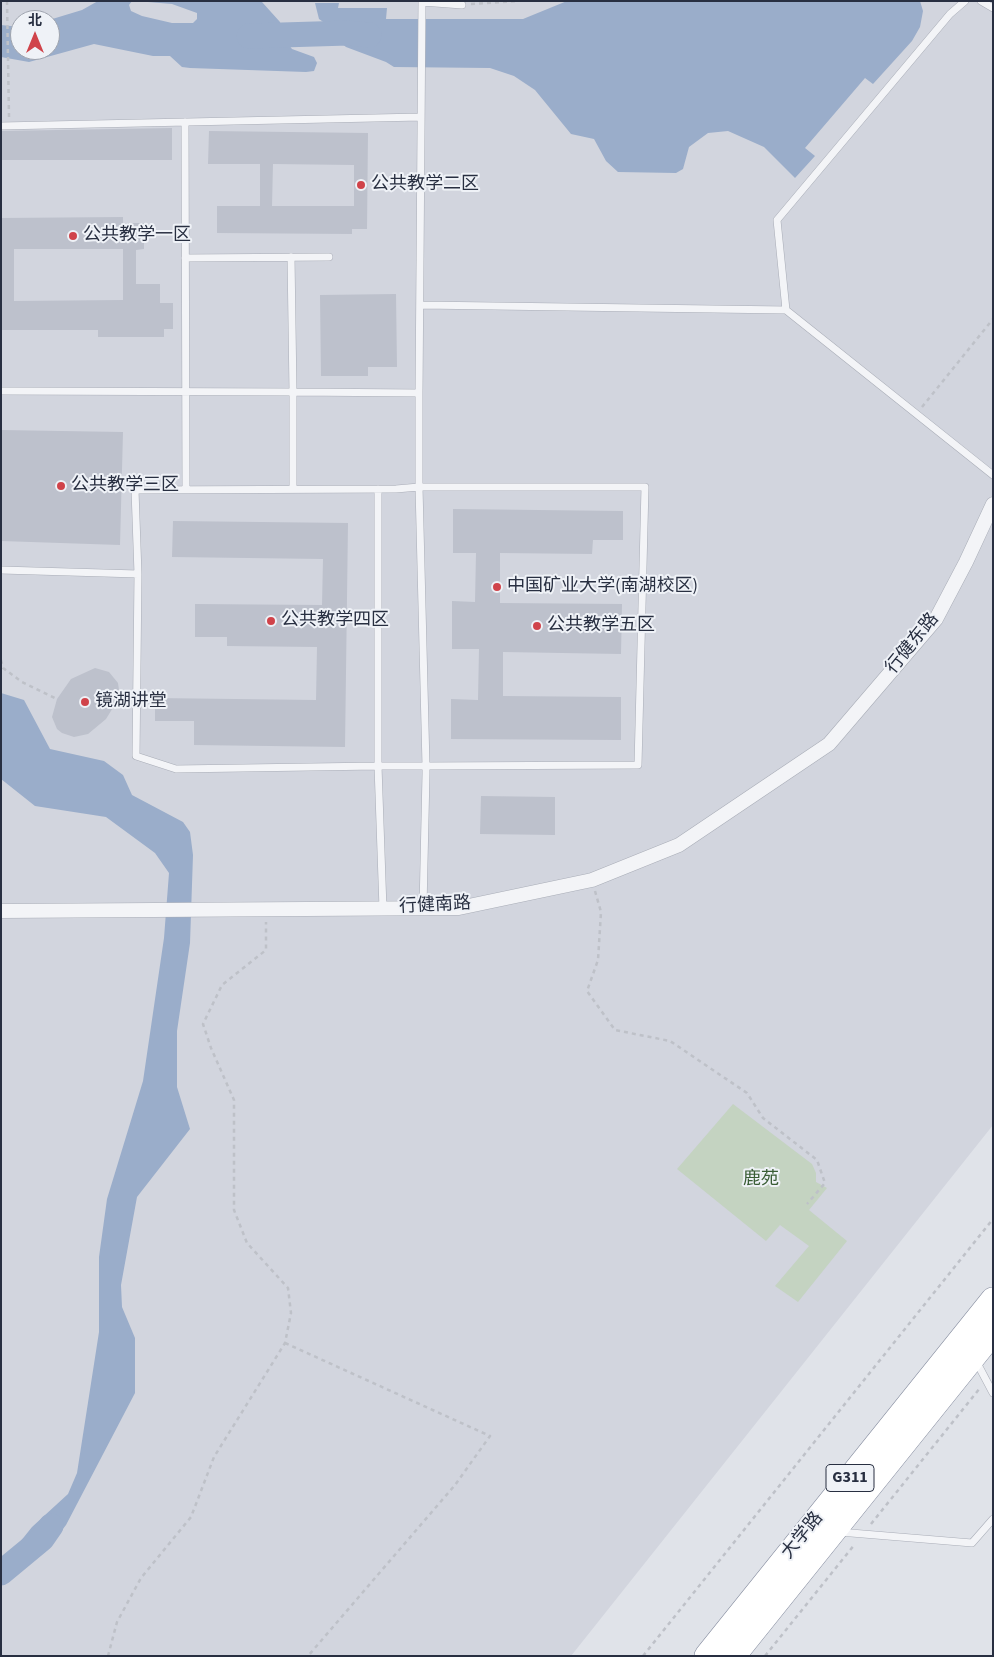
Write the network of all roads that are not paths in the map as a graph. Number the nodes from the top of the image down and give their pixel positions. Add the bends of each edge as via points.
1 (965, 1) edge
2 (981, 1) edge
3 (420, 2) edge
4 (462, 5) road end
5 (993, 8) edge
6 (422, 117) junction
7 (185, 122) junction
8 (1, 126) edge
9 (292, 257) junction
10 (329, 257) dead end
11 (185, 258) junction
12 (421, 305) junction
13 (786, 310) junction
14 (1, 391) edge
15 (186, 391) junction
16 (293, 392) junction
17 (419, 393) junction
18 (993, 476) edge
19 (419, 487) junction
20 (293, 489) junction
21 (378, 489) junction
22 (186, 490) junction
23 (993, 504) edge
24 (1, 570) edge
25 (138, 574) junction
26 (828, 744) joint
27 (378, 766) junction
28 (426, 766) junction
29 (423, 908) junction
30 (383, 909) junction
31 (1, 911) edge
32 (993, 1300) edge
33 (993, 1332) edge
34 (973, 1356) junction
35 (993, 1393) edge
36 (993, 1519) edge
37 (833, 1531) junction
38 (707, 1656) edge
39 (733, 1656) edge

1 - 13 lane via 950,14 777,220
2 - 5 lane
3 - 4 lane
3 - 6 lane
6 - 7 lane
6 - 12 lane
7 - 8 lane
7 - 11 lane
9 - 10 lane
9 - 11 lane
9 - 16 lane
11 - 15 lane
12 - 13 lane
12 - 17 lane
13 - 18 lane
14 - 15 lane
15 - 16 lane
15 - 22 lane
16 - 17 lane
16 - 20 lane
17 - 19 lane
19 - 21 lane
19 - 28 lane
19 - 28 lane via 645,487 638,765
20 - 21 lane
20 - 22 lane
21 - 27 lane
22 - 25 lane via 134,490
23 - 26 street, 行健东路 via 936,619
24 - 25 lane
25 - 27 lane via 136,756 176,769
26 - 29 street, 行健南路 via 679,845 592,880 459,908
27 - 28 lane
27 - 30 lane
28 - 29 lane
29 - 30 street, 行健南路
30 - 31 street, 行健南路
32 - 38 highway, 大学路 / G311
33 - 34 highway, 大学路 / G311
34 - 35 lane
34 - 37 highway, 大学路 / G311
36 - 37 lane via 972,1543
37 - 39 highway, 大学路 / G311

